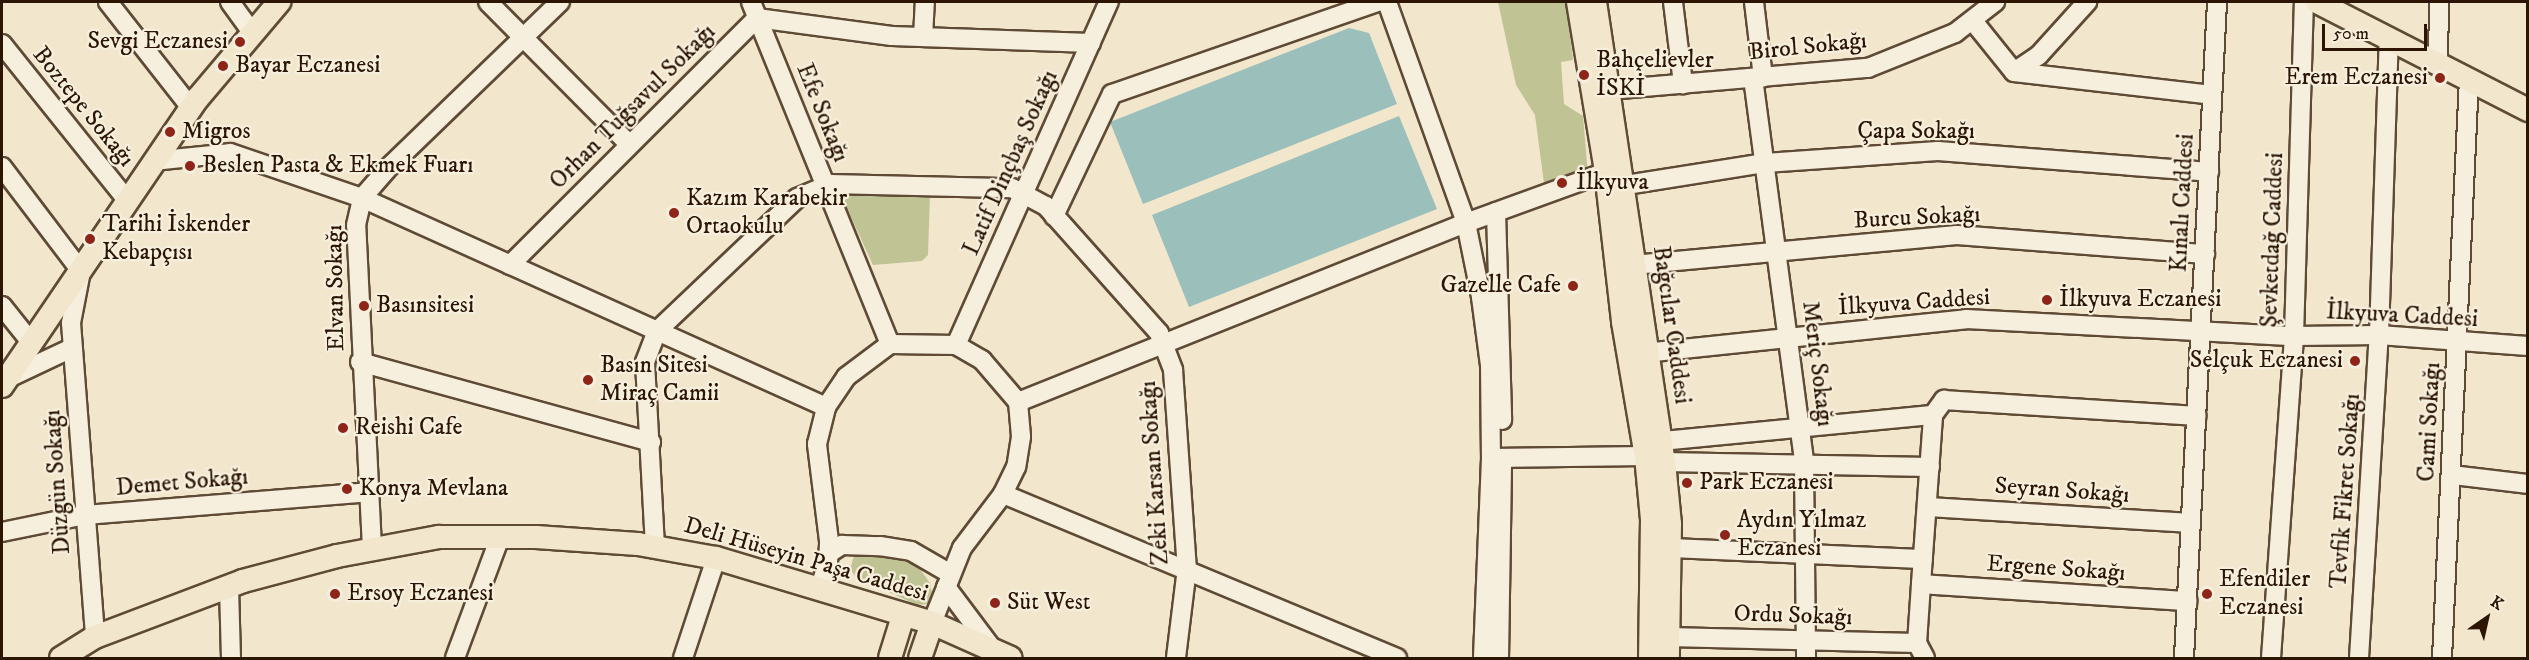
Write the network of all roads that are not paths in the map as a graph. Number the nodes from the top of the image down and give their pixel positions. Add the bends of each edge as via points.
1 (108, 2) edge
2 (230, 2) edge
3 (279, 2) edge
4 (488, 2) edge
5 (560, 2) edge
6 (925, 2) edge
7 (1109, 2) edge
8 (1377, 2) edge
9 (1387, 2) edge
10 (1578, 2) edge
11 (1595, 2) edge
12 (1673, 2) edge
13 (1760, 2) edge
14 (1995, 2) edge
15 (2087, 2) edge
16 (2217, 2) edge
17 (2304, 2) edge
18 (2439, 2) edge
19 (2325, 4) edge
20 (754, 10) edge
21 (1327, 10) edge
22 (1973, 21) junction
23 (251, 31) junction
24 (523, 37) junction
25 (923, 37) junction
26 (2389, 38) junction
27 (1091, 43) junction
28 (2, 44) edge
29 (2438, 64) junction
30 (2014, 72) junction
31 (1758, 78) junction
32 (2469, 80) junction
33 (1683, 84) junction
34 (1609, 90) junction
35 (2212, 95) junction
36 (192, 110) junction
37 (2528, 110) edge
38 (629, 144) junction
39 (153, 161) junction
40 (1765, 163) junction
41 (2, 167) edge
42 (1606, 172) junction
43 (2209, 172) junction
44 (1626, 185) junction
45 (826, 186) junction
46 (1024, 193) junction
47 (362, 198) junction
48 (128, 201) junction
49 (1496, 212) junction
50 (1054, 216) junction
51 (1466, 223) junction
52 (1778, 254) junction
53 (2205, 254) junction
54 (510, 266) junction
55 (1633, 266) junction
56 (81, 271) junction
57 (2, 306) edge
58 (54, 308) junction
59 (71, 323) junction
60 (657, 331) junction
61 (2201, 332) junction
62 (2379, 334) junction
63 (2294, 336) junction
64 (1790, 337) junction
65 (30, 342) junction
66 (2458, 343) junction
67 (890, 344) junction
68 (1163, 344) junction
69 (956, 345) junction
70 (2528, 346) edge
71 (72, 348) junction
72 (1637, 354) junction
73 (360, 362) junction
74 (3, 383) edge
75 (1018, 402) junction
76 (826, 407) junction
77 (1934, 415) junction
78 (2196, 416) junction
79 (1801, 428) junction
80 (651, 442) junction
81 (1657, 453) junction
82 (1496, 458) junction
83 (1804, 462) junction
84 (1930, 467) junction
85 (2452, 476) junction
86 (2528, 484) edge
87 (368, 492) junction
88 (1003, 494) junction
89 (1929, 507) junction
90 (85, 515) junction
91 (2191, 523) junction
92 (2, 532) edge
93 (500, 537) junction
94 (655, 547) junction
95 (372, 548) junction
96 (1669, 548) junction
97 (828, 554) junction
98 (1806, 554) junction
99 (716, 558) junction
100 (1923, 559) junction
101 (1187, 568) junction
102 (947, 580) junction
103 (1921, 584) junction
104 (229, 587) junction
105 (820, 587) junction
106 (2187, 601) junction
107 (932, 623) junction
108 (901, 624) junction
109 (95, 637) junction
110 (1668, 648) edge
111 (1806, 649) edge
112 (1921, 651) edge
113 (1003, 655) edge
114 (61, 658) edge
115 (231, 658) edge
116 (454, 658) edge
117 (683, 658) edge
118 (890, 658) edge
119 (920, 658) edge
120 (1176, 658) edge
121 (1397, 658) edge
122 (1483, 658) edge
123 (1499, 658) edge
124 (1650, 658) edge
125 (2184, 658) edge
126 (2271, 658) edge
127 (2359, 658) edge
128 (2442, 658) edge

1 - 36 street
2 - 23 street
3 - 23 main road
4 - 24 street
5 - 24 street, Elvan Sokağı
6 - 25 street
7 - 27 street, Latif Dinçbaş Sokağı
8 - 21 street
9 - 51 street
10 - 42 main road
11 - 34 main road, Bağcılar Caddesi
12 - 33 street
13 - 31 street, Meriç Sokağı
14 - 22 street, Birol Sokağı
15 - 30 street via 2039,55
16 - 35 street, Kınalı Caddesi
17 - 63 street, Şevketdağ Caddesi
18 - 29 street
19 - 26 main road
20 - 25 street
20 - 38 street, Orhan Tuğsavul Sokağı
20 - 45 street, Efe Sokağı
21 - 50 street via 1112,94
22 - 30 street
22 - 31 street, Birol Sokağı via 1934,43 1868,68
23 - 36 main road
24 - 38 street
24 - 47 street, Elvan Sokağı
25 - 27 street
26 - 29 main road
26 - 62 street, Tevfik Fikret Sokağı
27 - 46 street, Latif Dinçbaş Sokağı
28 - 48 street, Boztepe Sokağı
29 - 32 main road
30 - 35 street
31 - 33 street, Birol Sokağı
31 - 40 street, Meriç Sokağı
32 - 37 main road
32 - 66 street, Cami Sokağı
33 - 34 street, Birol Sokağı
34 - 44 main road, Bağcılar Caddesi
35 - 43 street, Kınalı Caddesi
36 - 39 main road
38 - 54 street, Orhan Tuğsavul Sokağı
39 - 47 street via 230,153
39 - 48 main road
40 - 43 street, Çapa Sokağı via 1938,151
40 - 44 street, Çapa Sokağı
40 - 52 street, Meriç Sokağı
41 - 56 street
42 - 49 street
42 - 72 main road
43 - 53 street, Kınalı Caddesi
44 - 55 main road, Bağcılar Caddesi
45 - 46 street, Zeki Karsan Sokağı via 1012,188
45 - 60 street, Zeki Karsan Sokağı via 797,198
45 - 67 street, Efe Sokağı
46 - 50 street, Zeki Karsan Sokağı
46 - 69 street, Latif Dinçbaş Sokağı
47 - 54 street
47 - 73 street, Elvan Sokağı via 356,225
48 - 56 main road
49 - 51 street
49 - 82 street via 1503,389
50 - 68 street, Zeki Karsan Sokağı via 1159,333
51 - 68 street
51 - 82 street via 1490,365
52 - 53 street, Burcu Sokağı via 1957,235
52 - 55 street, Burcu Sokağı
52 - 64 street, Meriç Sokağı
53 - 61 street, Kınalı Caddesi
54 - 60 street
55 - 72 main road, Bağcılar Caddesi
56 - 58 main road
56 - 59 street, Düzgün Sokağı
57 - 65 street
58 - 59 street
58 - 65 main road
59 - 71 street, Düzgün Sokağı
60 - 76 street
60 - 80 street, Zeki Karsan Sokağı via 645,362
61 - 63 street, İlkyuva Caddesi
61 - 64 street, İlkyuva Caddesi via 1966,319
61 - 78 street, Kınalı Caddesi
62 - 63 street, İlkyuva Caddesi
62 - 66 street, İlkyuva Caddesi
62 - 127 street, Tevfik Fikret Sokağı
63 - 126 street, Şevketdağ Caddesi
64 - 72 street, İlkyuva Caddesi
64 - 79 street, Meriç Sokağı
65 - 74 main road
66 - 70 street, İlkyuva Caddesi
66 - 85 street, Cami Sokağı
67 - 69 street
67 - 76 street via 846,377
68 - 75 street
68 - 101 street, Zeki Karsan Sokağı via 1173,370
69 - 75 street via 996,374
71 - 74 street
71 - 90 street, Düzgün Sokağı
72 - 81 main road
73 - 80 street
73 - 87 street, Elvan Sokağı
75 - 88 street via 1021,436 1016,467
76 - 97 street via 817,444
77 - 78 street via 1944,400
77 - 79 street
77 - 84 street
78 - 91 street, Kınalı Caddesi
79 - 81 street
79 - 83 street, Meriç Sokağı
80 - 94 street, Zeki Karsan Sokağı
81 - 82 street
81 - 83 street
81 - 96 main road
81 - 124 main road
82 - 122 street
82 - 123 street
83 - 84 street
83 - 98 street, Meriç Sokağı
84 - 89 street
85 - 86 street
85 - 128 street, Cami Sokağı
87 - 90 street, Demet Sokağı
87 - 95 street, Elvan Sokağı
88 - 101 street
88 - 102 street via 962,548
89 - 91 street, Seyran Sokağı
89 - 100 street
90 - 92 street, Demet Sokağı
90 - 109 street, Düzgün Sokağı
91 - 106 street, Kınalı Caddesi
93 - 94 main road, Deli Hüseyin Paşa Caddesi
93 - 95 main road, Deli Hüseyin Paşa Caddesi via 439,537
93 - 116 street
94 - 99 main road, Deli Hüseyin Paşa Caddesi
95 - 104 main road, Deli Hüseyin Paşa Caddesi
96 - 98 street
96 - 110 main road
97 - 102 street via 842,545 911,551
97 - 105 street
98 - 100 street
98 - 111 street, Meriç Sokağı
99 - 105 main road, Deli Hüseyin Paşa Caddesi
99 - 117 street
100 - 103 street
101 - 120 street, Zeki Karsan Sokağı
101 - 121 street
102 - 107 street
102 - 113 street
103 - 106 street, Ergene Sokağı
103 - 112 street
104 - 109 main road, Deli Hüseyin Paşa Caddesi
104 - 115 street
105 - 108 main road, Deli Hüseyin Paşa Caddesi
106 - 125 street, Kınalı Caddesi
107 - 108 main road, Deli Hüseyin Paşa Caddesi
107 - 113 main road, Deli Hüseyin Paşa Caddesi
107 - 119 main road
108 - 118 main road
109 - 114 main road, Deli Hüseyin Paşa Caddesi
110 - 111 street, Ordu Sokağı
111 - 112 street, Ordu Sokağı

